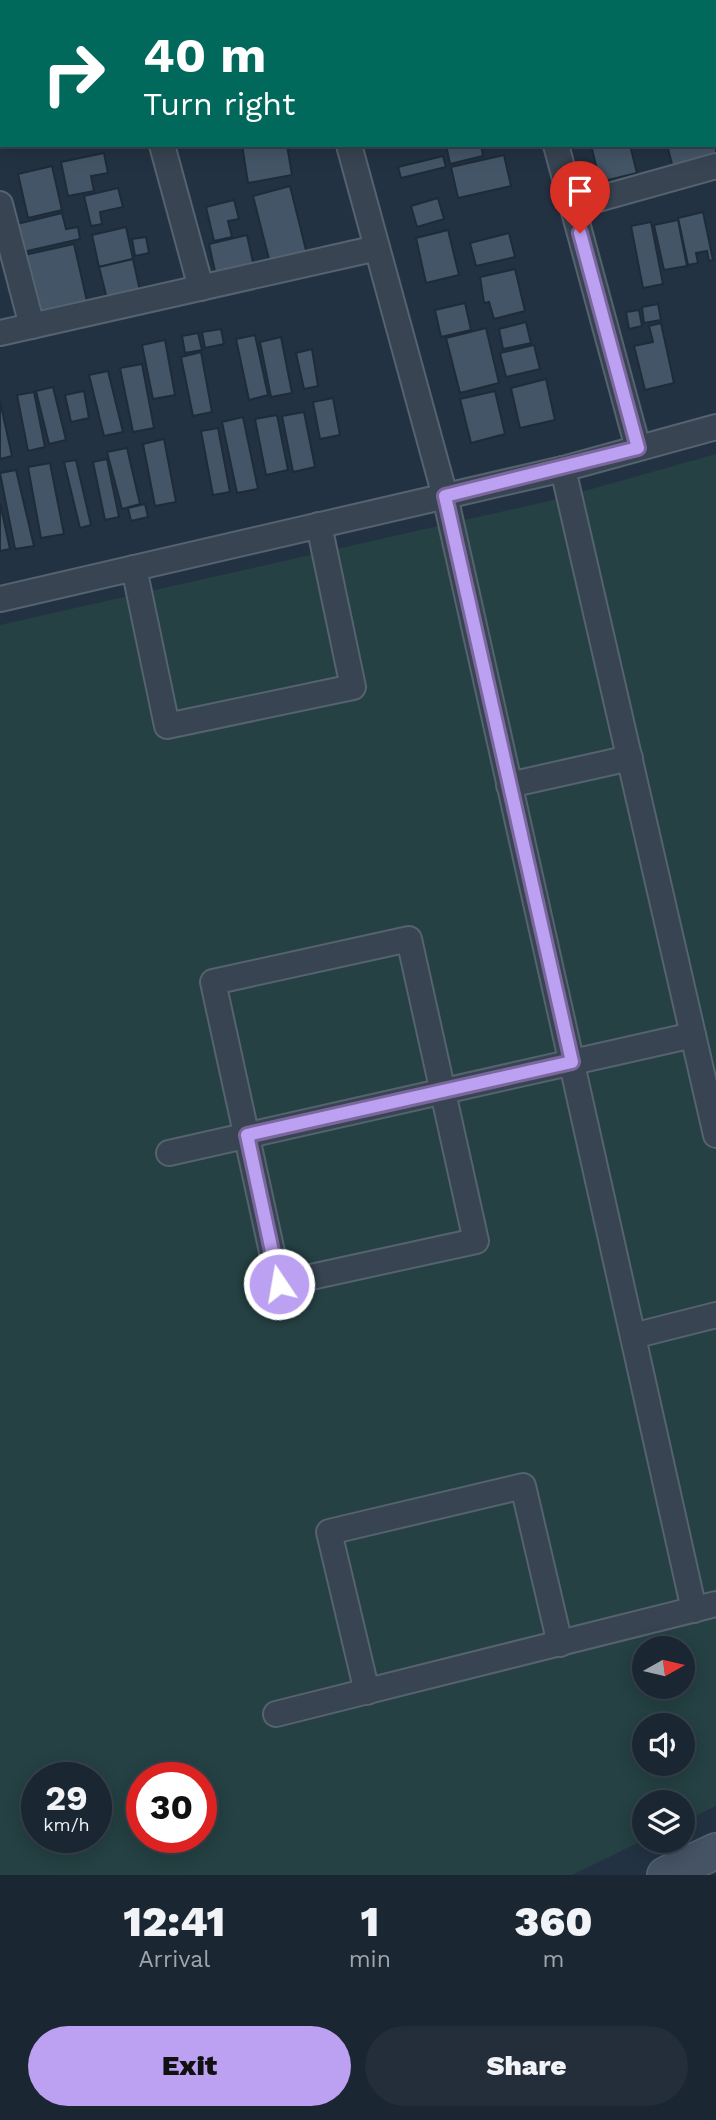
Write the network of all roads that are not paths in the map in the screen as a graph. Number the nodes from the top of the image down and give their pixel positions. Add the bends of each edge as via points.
1 (163, 147) edge
2 (350, 147) edge
3 (557, 147) edge
4 (716, 166) edge
5 (0, 204) edge
6 (573, 206) junction
7 (377, 248) junction
8 (201, 288) junction
9 (33, 326) junction
10 (0, 333) edge
11 (716, 427) edge
12 (638, 448) junction
13 (563, 469) junction
14 (445, 496) junction
15 (319, 525) junction
16 (134, 568) junction
17 (0, 599) edge
18 (630, 758) junction
19 (509, 785) junction
20 (693, 1035) junction
21 (572, 1062) junction
22 (443, 1091) junction
23 (247, 1135) junction
24 (716, 1135) edge
25 (169, 1153) dead end
26 (716, 1315) edge
27 (633, 1336) junction
28 (705, 1607) edge
29 (560, 1644) junction
30 (367, 1692) junction
31 (276, 1714) dead end
32 (716, 1851) edge
33 (666, 1875) edge

1 - 8 street
2 - 7 street
3 - 6 street
4 - 6 street
5 - 9 street
6 - 12 street
7 - 8 street
7 - 14 street
8 - 9 street
9 - 10 street
11 - 12 street
12 - 13 street
13 - 14 street
13 - 18 street
14 - 15 street
14 - 19 street
15 - 16 street
15 - 16 street via 353,687 167,726
16 - 17 street
18 - 19 street
18 - 20 street
19 - 21 street
20 - 21 street
20 - 24 street
21 - 22 street
21 - 27 street
22 - 23 street
22 - 23 street via 476,1241 279,1284
22 - 23 street via 409,939 239,976 213,982
23 - 25 street
26 - 27 street
27 - 28 street
28 - 29 street
29 - 30 street
29 - 30 street via 523,1486 329,1532
30 - 31 street
32 - 33 street

